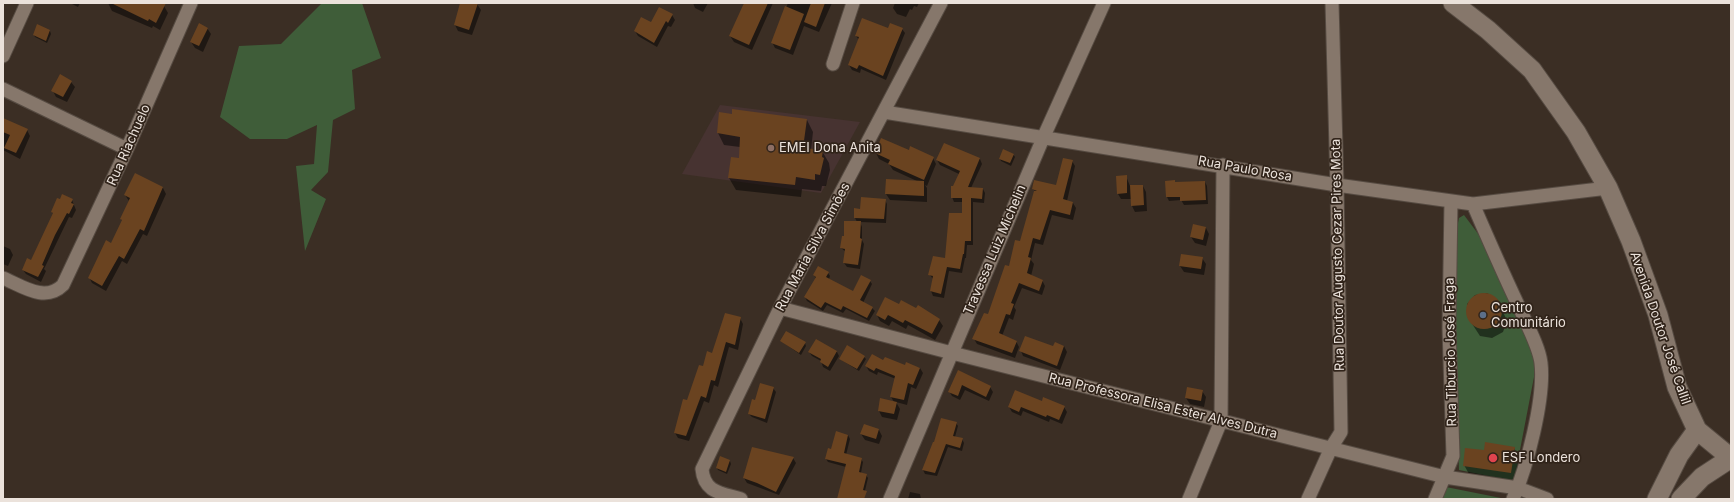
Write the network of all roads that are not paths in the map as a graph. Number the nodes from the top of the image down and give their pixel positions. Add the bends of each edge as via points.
1 (27, 3) edge
2 (191, 3) edge
3 (853, 3) edge
4 (941, 3) edge
5 (1104, 3) edge
6 (1332, 3) edge
7 (1453, 3) edge
8 (3, 56) edge
9 (833, 64) dead end
10 (3, 89) edge
11 (884, 112) junction
12 (1044, 136) junction
13 (128, 150) junction
14 (1223, 165) junction
15 (1337, 185) junction
16 (1608, 188) junction
17 (1451, 201) junction
18 (1473, 204) junction
19 (3, 278) edge
20 (780, 308) junction
21 (952, 353) junction
22 (1222, 421) junction
23 (1696, 430) junction
24 (1331, 448) junction
25 (1731, 458) edge
26 (1445, 477) junction
27 (1515, 494) edge
28 (741, 499) edge
29 (890, 499) edge
30 (1189, 499) edge
31 (1308, 499) edge
32 (1435, 499) edge
33 (1547, 499) edge
34 (1657, 499) edge
35 (1681, 499) edge

1 - 8 street
2 - 13 street, Rua Riachuelo
3 - 9 street
4 - 11 street, Rua Maria Silva Simões
5 - 12 street, Travessa Luiz Michelin
6 - 15 street, Rua Doutor Augusto Cezar Pires Mota
7 - 16 main road, Avenida Doutor José Callil via 1488,30 1532,70 1576,132
10 - 13 street
11 - 12 street, Rua Paulo Rosa
11 - 20 street, Rua Maria Silva Simões
12 - 14 street, Rua Paulo Rosa
12 - 21 street, Travessa Luiz Michelin
13 - 19 street, Rua Riachuelo via 63,285 57,291 45,294
14 - 15 street, Rua Paulo Rosa
14 - 22 street
15 - 17 street, Rua Paulo Rosa
15 - 24 street, Rua Doutor Augusto Cezar Pires Mota via 1341,432
16 - 18 street, Rua Paulo Rosa
16 - 23 main road, Avenida Doutor José Callil via 1658,315 1677,387
17 - 18 street, Rua Paulo Rosa
17 - 26 street, Rua Tiburcio José Fraga via 1449,328 1453,456
18 - 27 street via 1526,323 1540,361 1542,381 1534,424 1524,471
20 - 21 street, Rua Professora Elisa Ester Alves Dutra
20 - 28 street, Rua Maria Silva Simões via 702,469 708,487
21 - 22 street, Rua Professora Elisa Ester Alves Dutra
21 - 29 street, Travessa Luiz Michelin
22 - 24 street, Rua Professora Elisa Ester Alves Dutra
22 - 30 street
23 - 25 main road, Avenida Doutor José Callil
23 - 34 main road
24 - 26 street, Rua Professora Elisa Ester Alves Dutra
24 - 31 street, Rua Doutor Augusto Cezar Pires Mota
25 - 35 main road via 1702,477
26 - 27 street, Rua Professora Elisa Ester Alves Dutra
26 - 32 street, Rua Tiburcio José Fraga
27 - 33 street, Rua Professora Elisa Ester Alves Dutra

